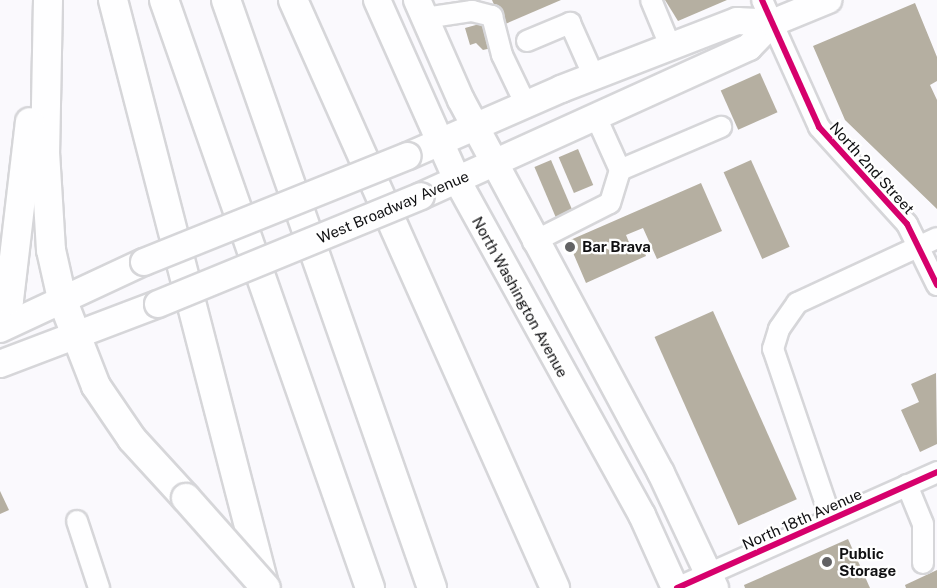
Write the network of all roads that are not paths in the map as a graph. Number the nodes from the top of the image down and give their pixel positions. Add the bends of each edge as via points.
1 (38, 0) edge
2 (48, 0) edge
3 (113, 0) edge
4 (164, 0) edge
5 (226, 0) edge
6 (293, 0) edge
7 (376, 0) edge
8 (651, 0) edge
9 (828, 0) edge
10 (421, 9) edge
11 (767, 12) edge
12 (527, 41) dead end
13 (671, 48) junction
14 (594, 77) junction
15 (526, 105) junction
16 (597, 119) junction
17 (721, 127) dead end
18 (457, 135) junction
19 (620, 170) junction
20 (477, 172) junction
21 (937, 238) edge
22 (533, 242) junction
23 (919, 246) junction
24 (937, 285) edge
25 (62, 299) junction
26 (0, 322) edge
27 (0, 329) edge
28 (75, 336) junction
29 (0, 364) edge
30 (937, 472) edge
31 (907, 485) junction
32 (831, 519) junction
33 (77, 520) dead end
34 (923, 564) dead end
35 (712, 581) edge
36 (99, 588) edge
37 (266, 588) edge
38 (370, 588) edge
39 (432, 588) edge
40 (555, 588) edge
41 (676, 588) edge

1 - 26 highway via 30,122 9,300
2 - 25 highway via 45,152 51,250
3 - 37 highway
4 - 38 highway
5 - 39 highway
6 - 40 highway
7 - 18 main road, North Washington Avenue
8 - 13 street
9 - 11 main road, West Broadway Avenue
10 - 15 street via 492,15 500,46
10 - 18 main road, North Washington Avenue
11 - 13 main road, West Broadway Avenue
11 - 16 main road, West Broadway Avenue via 749,47
11 - 23 street, North 2nd Street via 827,139 907,224
12 - 14 street via 570,22
13 - 14 main road, West Broadway Avenue
14 - 15 main road, West Broadway Avenue
15 - 18 main road, West Broadway Avenue
16 - 19 street
16 - 20 main road, West Broadway Avenue
17 - 19 street
18 - 20 main road, North Washington Avenue
18 - 20 main road, North Washington Avenue
18 - 25 main road, West Broadway Avenue, bridge
19 - 22 street via 610,203
20 - 22 main road, North Washington Avenue
20 - 28 main road, West Broadway Avenue, bridge
20 - 41 main road, North Washington Avenue
21 - 23 street
22 - 35 main road, North Washington Avenue via 661,474
23 - 24 street, North 2nd Street
23 - 32 street via 797,303 779,328 774,349
25 - 27 main road, West Broadway Avenue
25 - 28 highway
28 - 29 main road, West Broadway Avenue
28 - 37 highway, bridge via 96,386 118,420
30 - 31 street, North 18th Avenue
31 - 32 street, North 18th Avenue
31 - 34 street via 923,524
32 - 35 street, North 18th Avenue
33 - 36 street
35 - 41 street, North 18th Avenue

